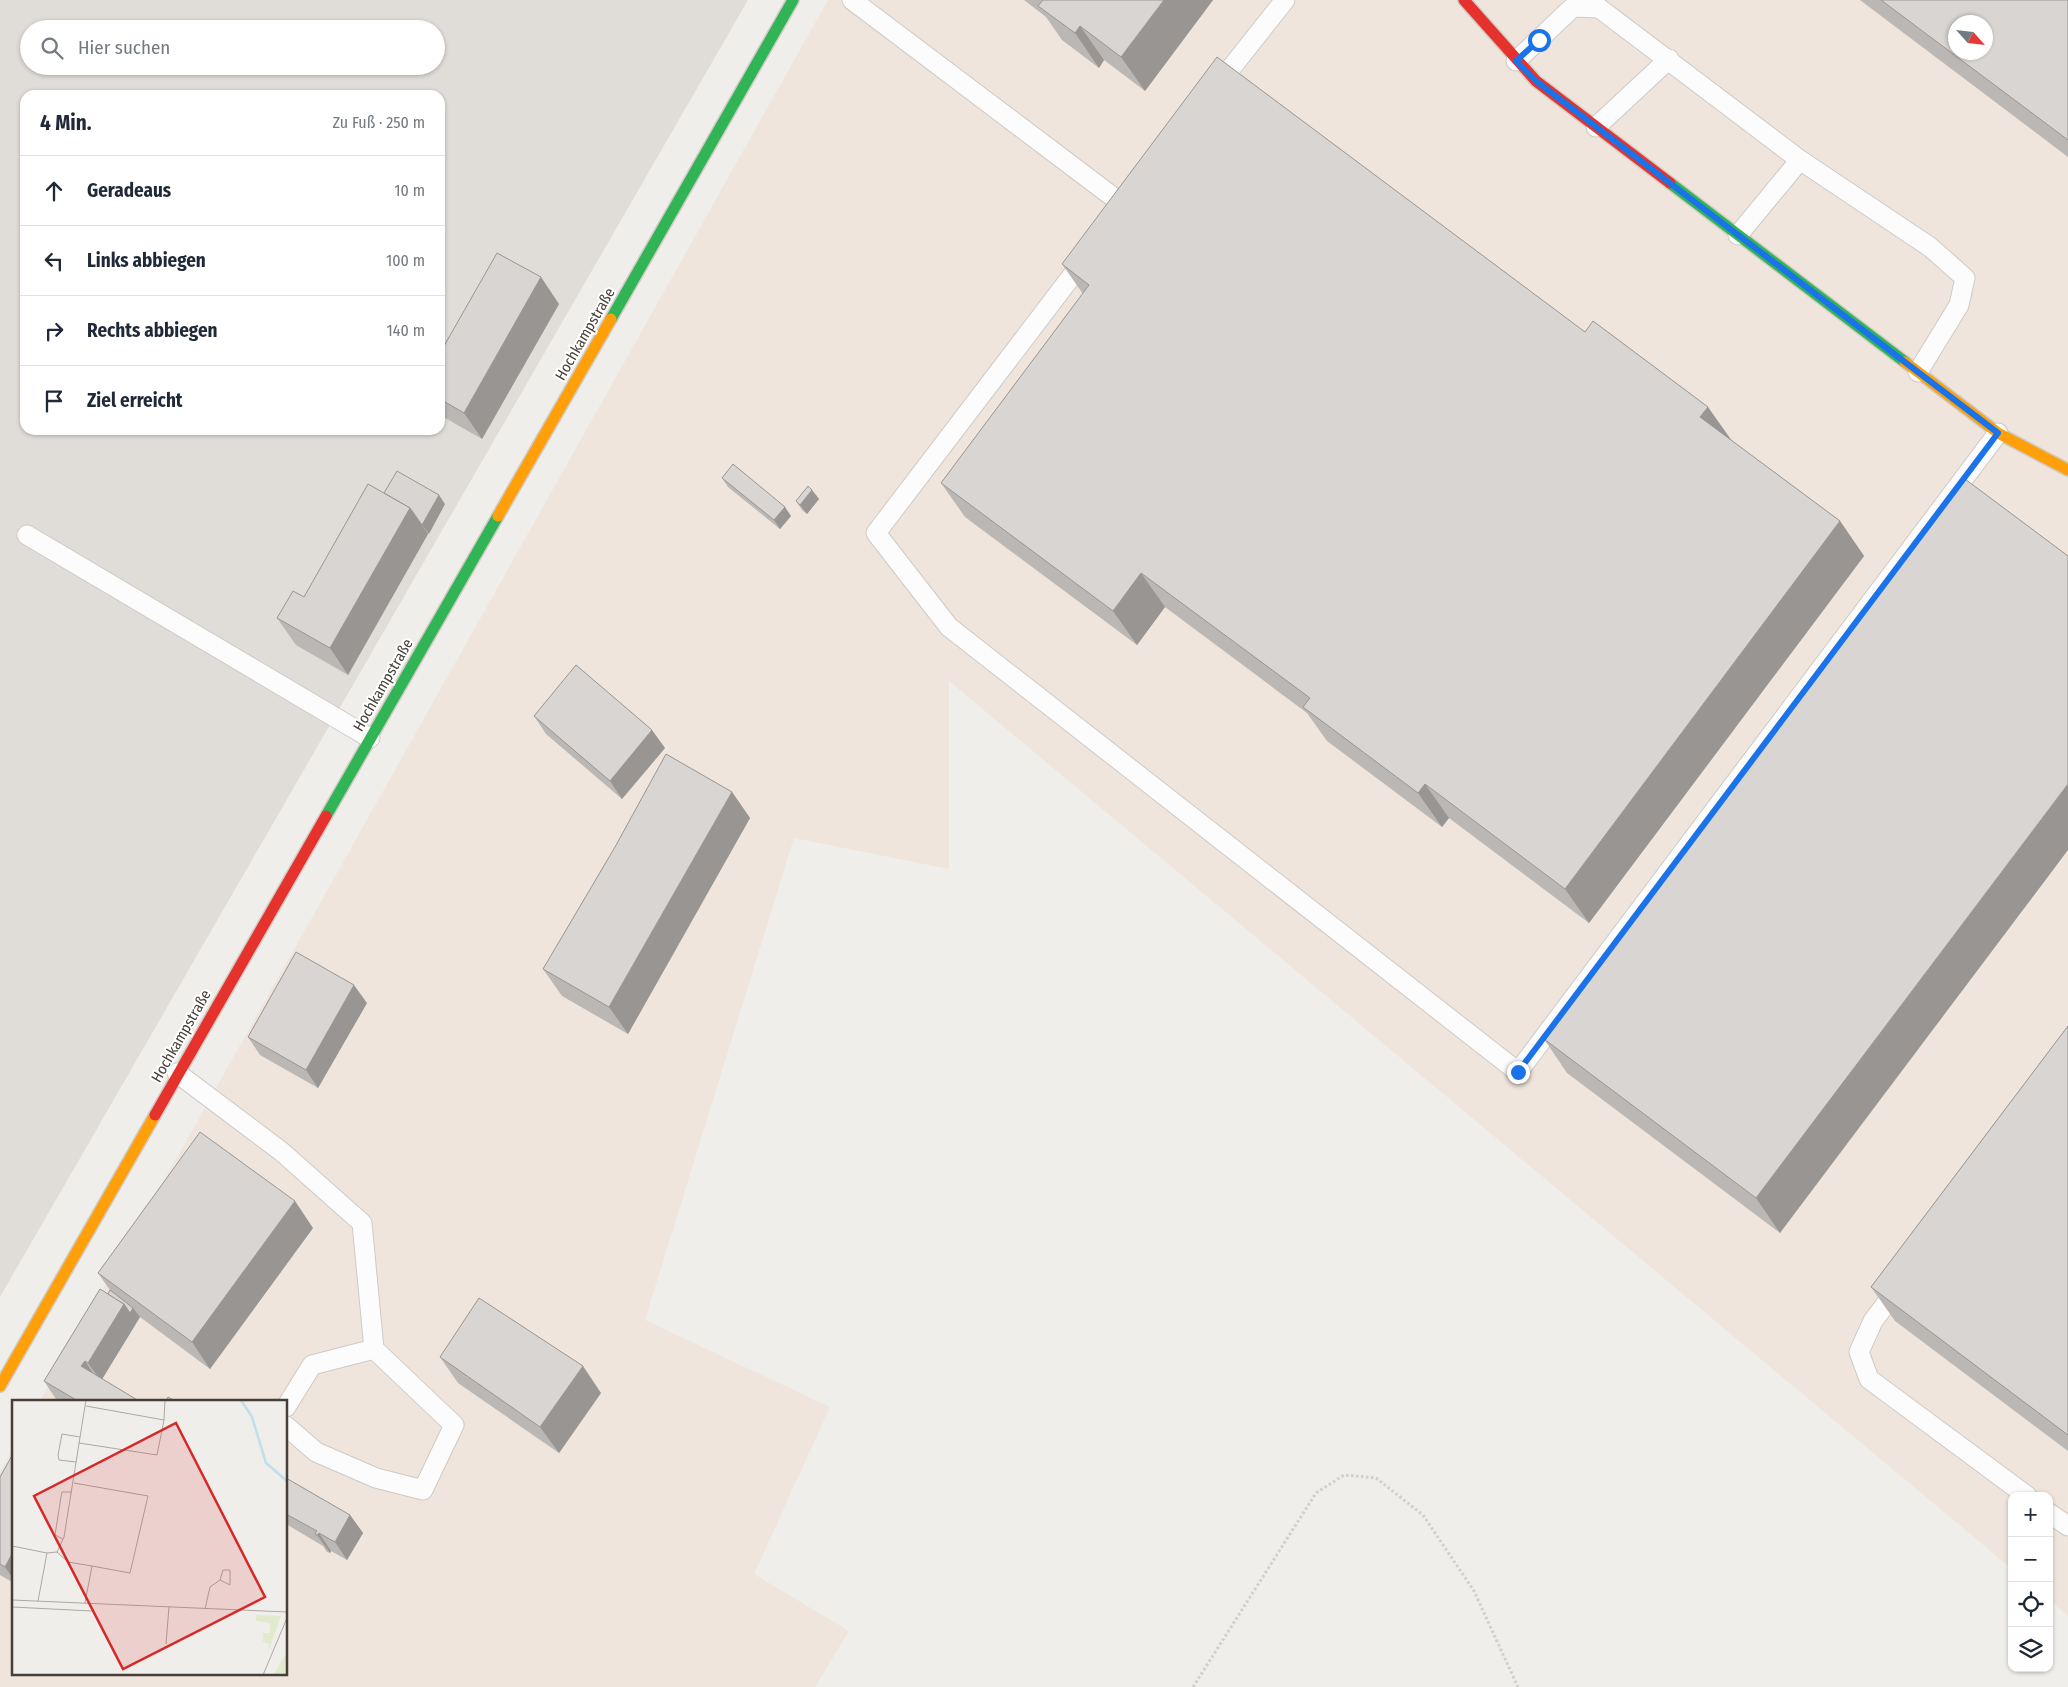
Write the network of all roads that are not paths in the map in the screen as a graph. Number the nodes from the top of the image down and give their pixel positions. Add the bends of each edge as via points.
1 (793, 0) edge
2 (852, 0) edge
3 (1285, 0) edge
4 (1464, 0) edge
5 (1669, 59) junction
6 (1516, 61) junction
7 (1203, 105) edge
8 (1596, 127) junction
9 (1800, 160) junction
10 (1143, 183) edge
11 (1125, 206) junction
12 (1113, 222) edge
13 (1738, 235) junction
14 (1095, 245) edge
15 (1918, 372) junction
16 (1998, 433) junction
17 (2068, 470) edge
18 (27, 535) dead end
19 (370, 738) junction
20 (177, 1073) junction
21 (1909, 1273) edge
22 (374, 1349) junction
23 (0, 1386) edge
24 (288, 1405) edge
25 (288, 1428) edge
26 (2021, 1492) edge
27 (2053, 1515) edge
28 (2068, 1526) edge

1 - 19 street, Hochkampstraße
2 - 11 lane
3 - 7 lane
4 - 6 street
5 - 6 lane via 1599,8 1573,6
5 - 8 lane
5 - 9 lane
6 - 8 street via 1536,81
8 - 13 street
9 - 13 lane
9 - 15 lane via 1930,247 1965,278 1959,305
10 - 11 lane
11 - 12 lane
13 - 15 street
14 - 16 lane via 876,533 949,627 1518,1072
15 - 16 street
16 - 17 street
18 - 19 lane
19 - 20 street, Hochkampstraße
20 - 22 lane via 282,1152 362,1223
20 - 23 street, Hochkampstraße
21 - 26 lane via 1874,1321 1859,1352 1869,1379
22 - 24 lane via 312,1365
22 - 25 lane via 454,1425 423,1490 376,1478 316,1452
27 - 28 lane

